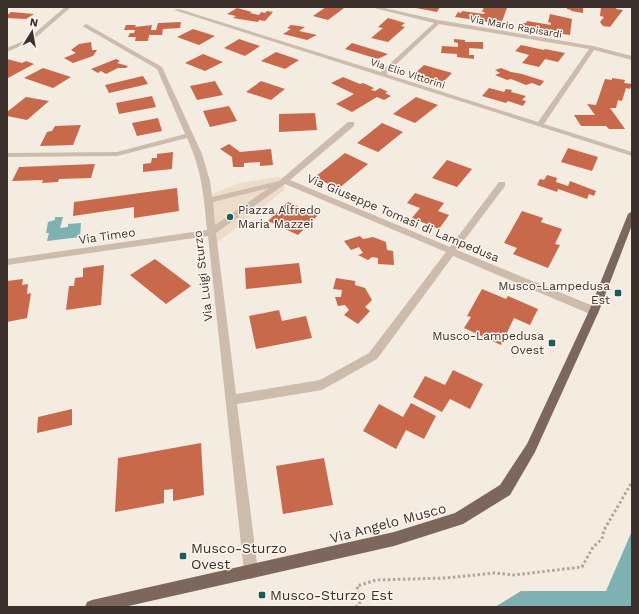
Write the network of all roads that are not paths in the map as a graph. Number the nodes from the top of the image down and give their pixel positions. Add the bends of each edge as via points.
1 (68, 7) edge
2 (373, 7) edge
3 (177, 10) dead end
4 (438, 22) junction
5 (86, 26) dead end
6 (593, 48) junction
7 (7, 50) edge
8 (632, 58) edge
9 (382, 75) junction
10 (351, 124) dead end
11 (540, 125) junction
12 (190, 135) junction
13 (632, 154) edge
14 (8, 155) edge
15 (284, 182) junction
16 (502, 184) dead end
17 (208, 201) junction
18 (632, 214) edge
19 (211, 233) junction
20 (451, 252) junction
21 (7, 262) edge
22 (594, 311) junction
23 (231, 400) junction
24 (251, 572) junction
25 (92, 607) edge

1 - 7 street via 30,40
2 - 4 street, Via Mario Rapisardi
3 - 9 street, Via Elio Vittorini
4 - 6 street, Via Mario Rapisardi
4 - 9 street
5 - 12 street, Via Luigi Sturzo via 160,68
6 - 8 street, Via Mario Rapisardi
6 - 11 street
9 - 11 street, Via Elio Vittorini
10 - 15 street, Via Giuseppe Tomasi di Lampedusa
11 - 13 street, Via Elio Vittorini
12 - 14 street via 117,154
12 - 17 street, Via Luigi Sturzo via 206,181
15 - 17 street
15 - 19 street
15 - 20 street, Via Giuseppe Tomasi di Lampedusa
16 - 20 street
17 - 19 street, Via Luigi Sturzo
18 - 22 main road, Via Angelo Musco
19 - 21 street, Via Timeo
19 - 23 street, Via Luigi Sturzo
20 - 22 street, Via Giuseppe Tomasi di Lampedusa
20 - 23 street via 373,356 322,386
22 - 24 main road, Via Angelo Musco via 531,448 505,490 458,519 394,540
23 - 24 street, Via Luigi Sturzo
24 - 25 main road, Via Angelo Musco

